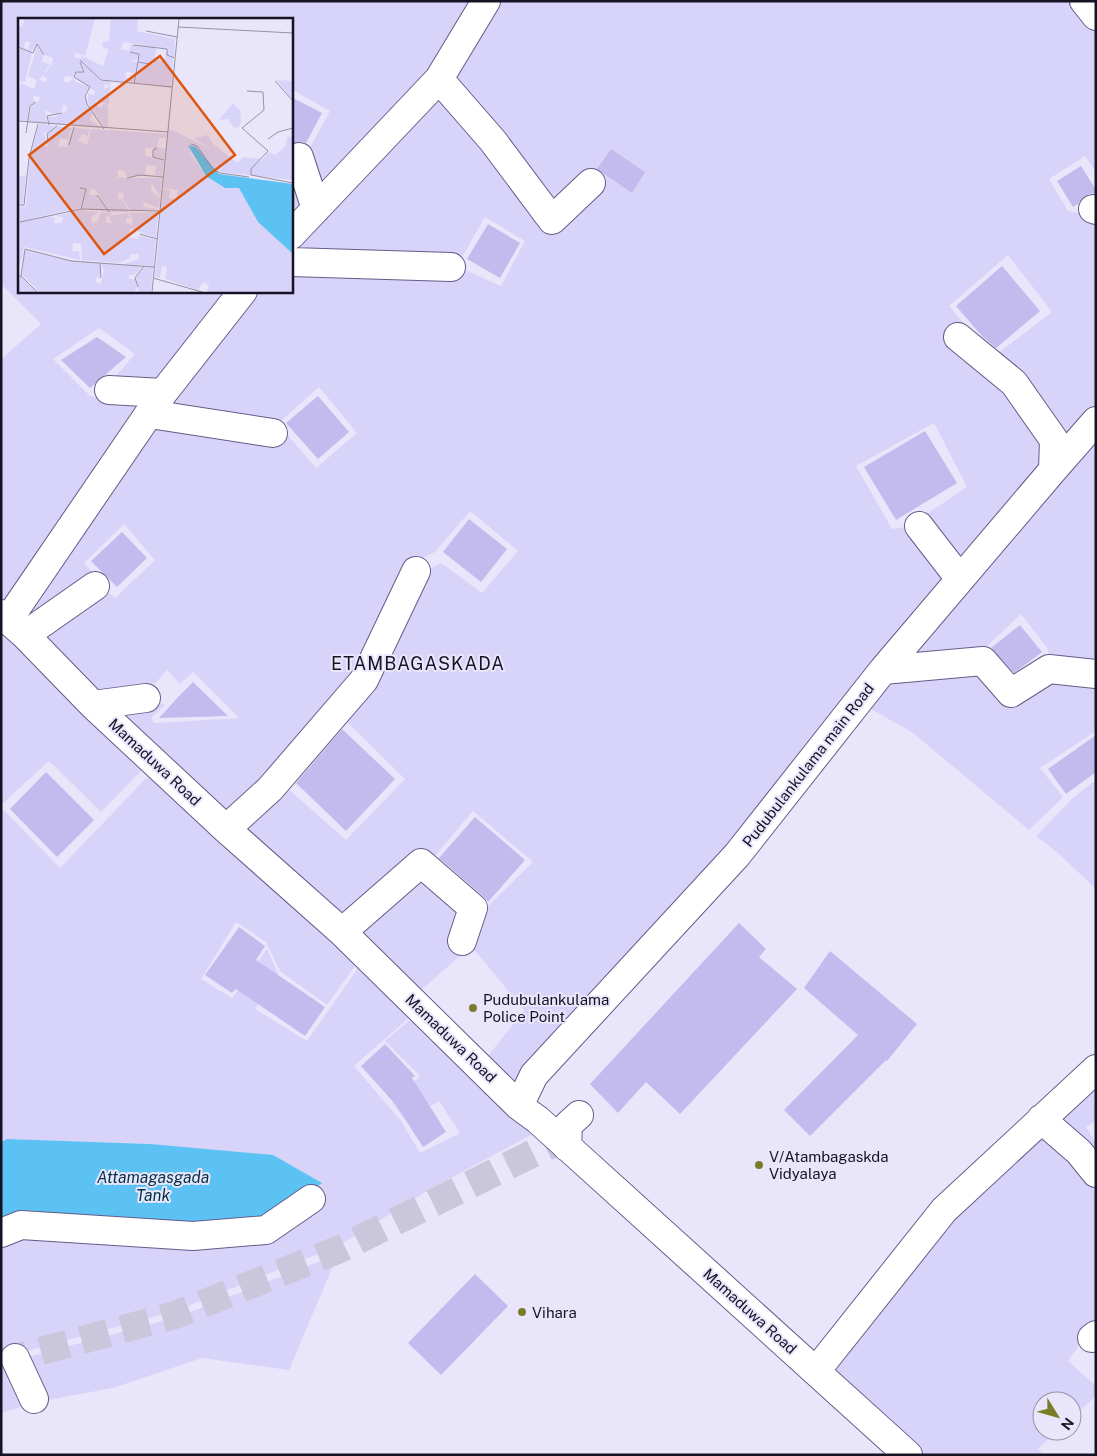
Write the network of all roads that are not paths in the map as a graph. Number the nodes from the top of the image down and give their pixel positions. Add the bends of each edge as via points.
1 (486, 1) edge
2 (1084, 1) edge
3 (1096, 16) edge
4 (439, 79) junction
5 (299, 157) dead end
6 (591, 183) dead end
7 (316, 209) junction
8 (292, 234) edge
9 (292, 262) edge
10 (451, 268) dead end
11 (229, 292) edge
12 (242, 292) edge
13 (222, 318) junction
14 (958, 337) dead end
15 (109, 390) dead end
16 (157, 404) junction
17 (1096, 421) edge
18 (272, 433) dead end
19 (1052, 470) junction
20 (919, 526) dead end
21 (416, 571) dead end
22 (960, 579) junction
23 (95, 586) dead end
24 (12, 623) edge
25 (883, 670) junction
26 (1096, 674) edge
27 (146, 698) dead end
28 (93, 705) junction
29 (226, 829) junction
30 (342, 932) junction
31 (462, 941) dead end
32 (1096, 1069) edge
33 (520, 1106) junction
34 (579, 1115) dead end
35 (1041, 1119) junction
36 (568, 1147) junction
37 (1096, 1173) edge
38 (310, 1199) dead end
39 (1, 1233) edge
40 (15, 1358) dead end
41 (816, 1371) junction
42 (34, 1398) dead end
43 (908, 1455) edge

1 - 4 street
2 - 3 street
4 - 6 street via 493,141 552,220
4 - 7 street
5 - 7 street
7 - 8 street
9 - 10 street
11 - 13 street
12 - 13 street
13 - 16 street
14 - 19 street via 1014,383 1054,440
15 - 16 street
16 - 18 street
16 - 24 street
17 - 19 street, Pudubulankulama main Road
19 - 22 street, Pudubulankulama main Road
20 - 22 street
21 - 29 street via 364,680 270,789
22 - 25 street, Pudubulankulama main Road
23 - 24 street
24 - 28 street, Mamaduwa Road
25 - 26 street via 983,661 1011,692 1049,669
25 - 33 street, Pudubulankulama main Road via 737,855 534,1075
27 - 28 street
28 - 29 street, Mamaduwa Road
29 - 30 street, Mamaduwa Road
30 - 31 street via 421,864 473,908
30 - 33 street, Mamaduwa Road
32 - 35 street
33 - 36 street, Mamaduwa Road
34 - 36 street via 568,1125
35 - 37 street via 1079,1152
35 - 41 street via 944,1210
36 - 41 street, Mamaduwa Road
38 - 39 street via 266,1230 193,1236 21,1225
40 - 42 street
41 - 43 street, Mamaduwa Road

